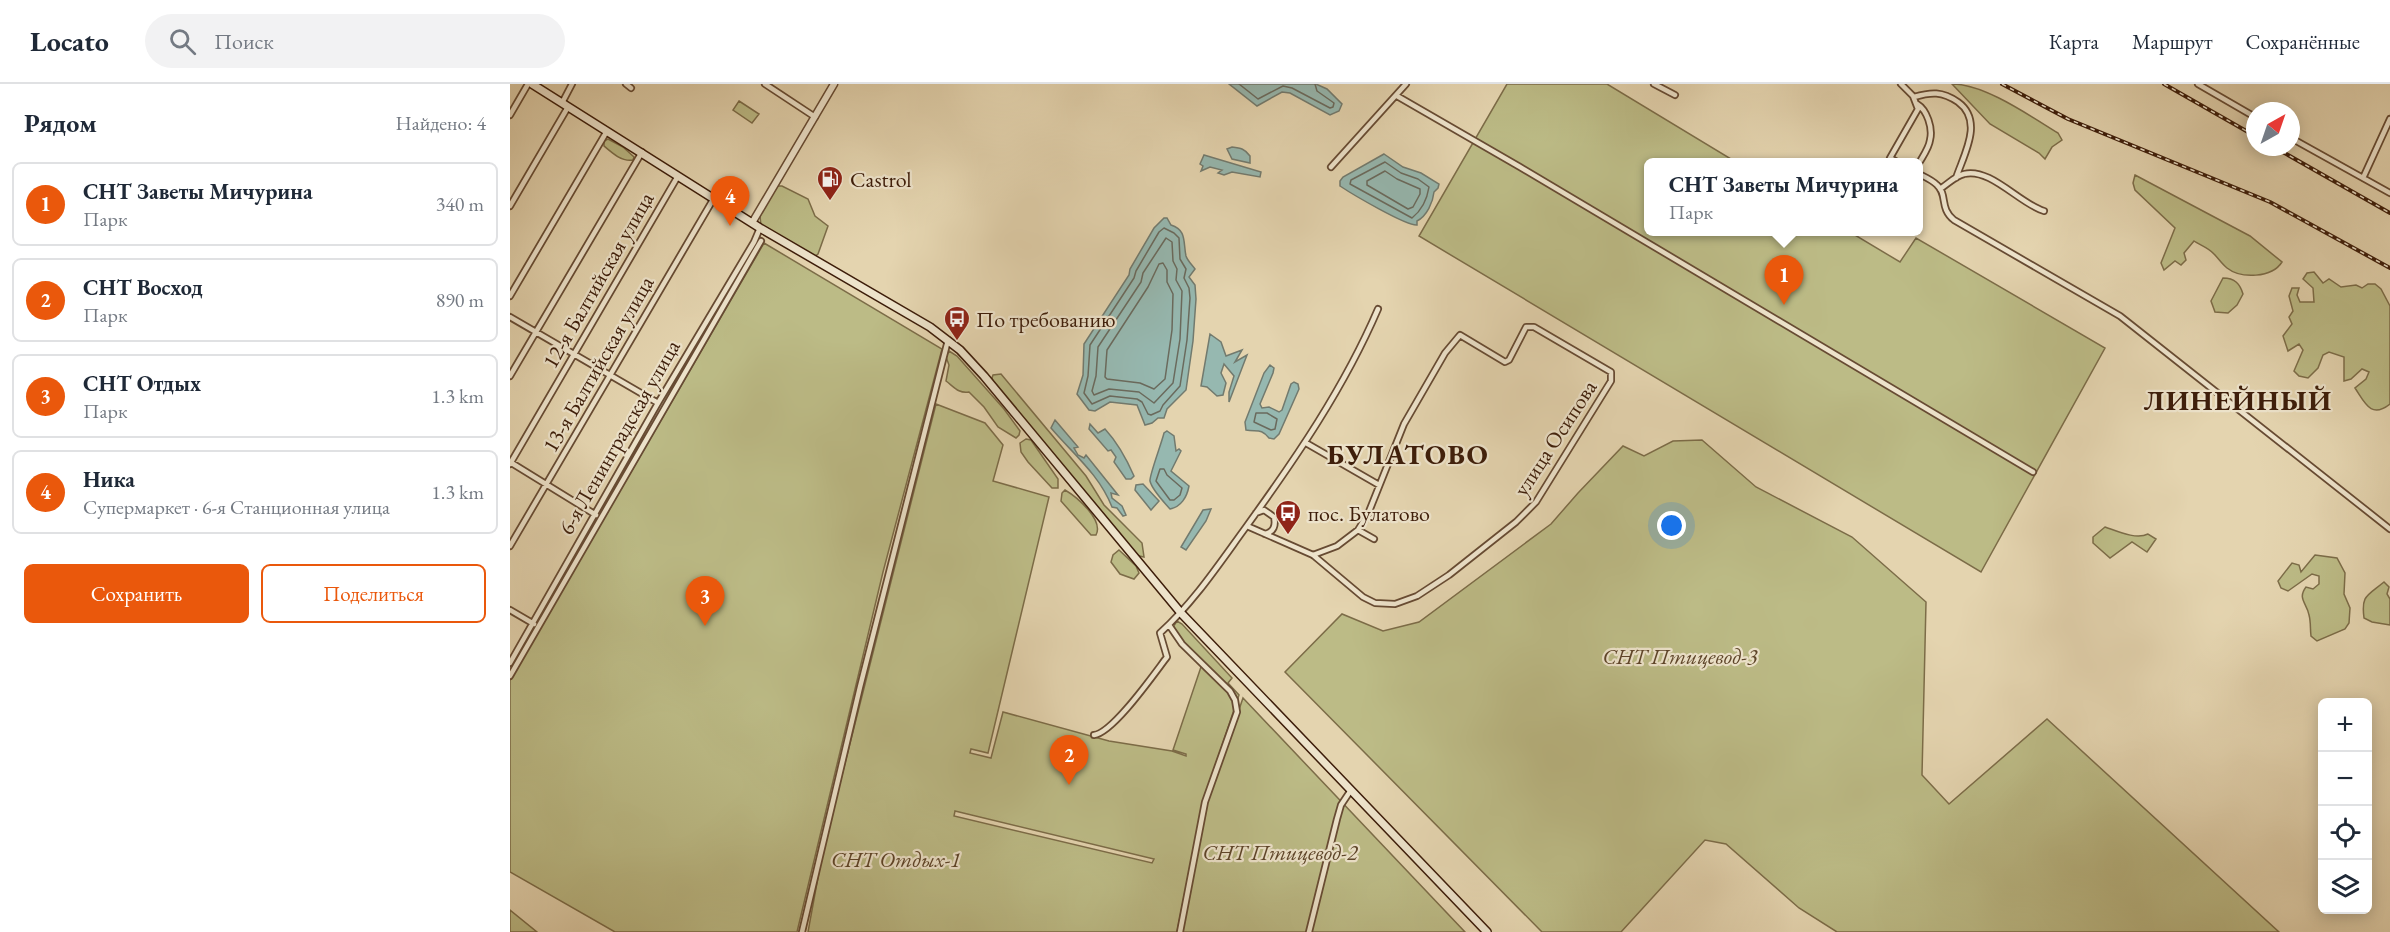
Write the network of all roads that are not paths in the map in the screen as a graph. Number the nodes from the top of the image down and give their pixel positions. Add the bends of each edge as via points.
1 (530, 84) edge
2 (572, 84) edge
3 (626, 84) edge
4 (765, 84) edge
5 (834, 84) edge
6 (1406, 84) edge
7 (1654, 84) edge
8 (1901, 84) edge
9 (2198, 84) edge
10 (631, 88) dead end
11 (1675, 94) dead end
12 (1397, 96) junction
13 (1914, 97) junction
14 (1917, 104) junction
15 (565, 105) junction
16 (2246, 112) edge
17 (510, 115) edge
18 (815, 117) junction
19 (2390, 119) edge
20 (607, 131) junction
21 (2300, 143) edge
22 (642, 152) junction
23 (1890, 158) edge
24 (1921, 158) edge
25 (1331, 167) dead end
26 (679, 176) junction
27 (1923, 176) edge
28 (1956, 178) junction
29 (2363, 178) junction
30 (1940, 189) junction
31 (2390, 193) edge
32 (714, 198) junction
33 (510, 206) edge
34 (2044, 211) dead end
35 (752, 223) junction
36 (760, 228) junction
37 (761, 241) dead end
38 (510, 296) edge
39 (1378, 309) dead end
40 (510, 317) edge
41 (536, 332) junction
42 (948, 340) junction
43 (573, 355) junction
44 (610, 375) junction
45 (510, 376) edge
46 (658, 403) junction
47 (1306, 443) junction
48 (510, 463) edge
49 (2033, 472) dead end
50 (545, 483) junction
51 (1379, 485) junction
52 (1256, 513) junction
53 (596, 515) junction
54 (1247, 525) junction
55 (2390, 529) edge
56 (1358, 531) junction
57 (1265, 534) junction
58 (1374, 539) dead end
59 (510, 546) edge
60 (1313, 555) junction
61 (510, 610) edge
62 (1181, 613) junction
63 (534, 624) junction
64 (1169, 625) junction
65 (510, 663) edge
66 (510, 676) edge
67 (1094, 735) dead end
68 (1351, 790) junction
69 (802, 932) edge
70 (1180, 932) edge
71 (1309, 932) edge
72 (1487, 932) edge

1 - 15 main road
1 - 17 street
2 - 15 street
3 - 10 street
4 - 18 street
5 - 18 street
6 - 12 street
7 - 11 street
8 - 13 street
9 - 16 street
12 - 25 street
12 - 49 street
13 - 14 street
13 - 28 street via 1936,92 1967,110 1971,130
14 - 23 street via 1916,116
14 - 24 street via 1924,110 1930,132
15 - 20 main road
15 - 33 street
18 - 35 street
19 - 29 street
20 - 22 main road
20 - 38 street
21 - 29 street
22 - 26 main road
22 - 41 street
26 - 32 main road
26 - 43 street, 12-я Балтийская улица
27 - 30 street
28 - 30 street
28 - 34 street via 1965,173 1986,176
29 - 31 street
30 - 55 street via 1945,212 1954,220 2097,301 2168,352
32 - 35 main road
32 - 44 street, 13-я Балтийская улица
35 - 36 main road
36 - 42 main road
36 - 46 street, 6-я Ленинградская улица
37 - 66 street
39 - 47 street via 1363,344
40 - 41 street
41 - 43 street
41 - 45 street
42 - 62 main road via 984,376
42 - 69 street
43 - 44 street
43 - 48 street, 12-я Балтийская улица
44 - 46 street
44 - 50 street, 13-я Балтийская улица
46 - 53 street, 6-я Ленинградская улица
47 - 51 street
47 - 52 street
48 - 50 street
50 - 53 street
50 - 59 street, 13-я Балтийская улица
51 - 56 street, улица Осипова
51 - 60 street, улица Осипова via 1404,424 1445,352 1460,335 1505,362 1526,327 1534,327 1611,372 1611,381 1536,502 1431,588 1395,604 1375,603
52 - 54 street
52 - 57 street via 1264,510 1275,517 1274,529
53 - 63 street, 6-я Ленинградская улица
54 - 57 street, улица Осипова
54 - 62 street
56 - 58 street
56 - 60 street, улица Осипова via 1337,546
57 - 60 street, улица Осипова
61 - 63 street
62 - 64 street
62 - 68 main road
63 - 65 street, 6-я Ленинградская улица
64 - 67 street via 1160,633 1167,657 1127,709 1101,735
64 - 70 street via 1182,644 1230,691 1237,712 1205,802
68 - 71 street via 1337,819
68 - 72 main road

